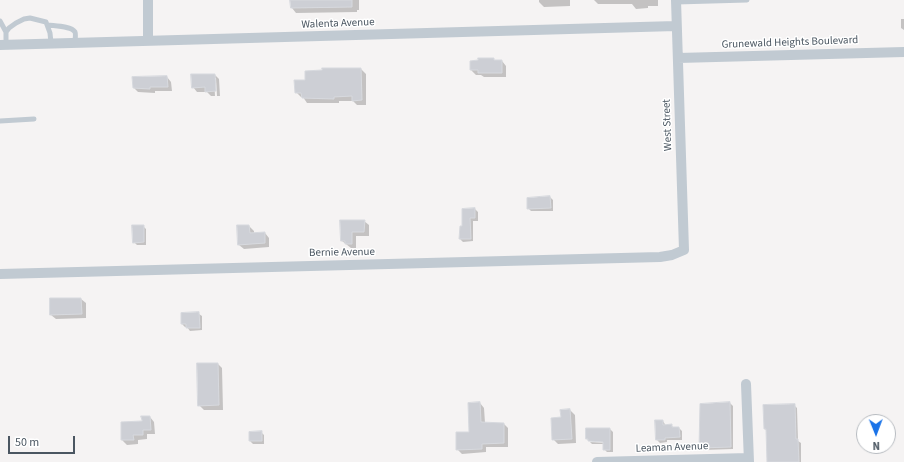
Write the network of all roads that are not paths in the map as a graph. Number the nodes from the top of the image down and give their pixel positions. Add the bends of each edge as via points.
1 (148, 0) edge
2 (747, 0) edge
3 (676, 1) edge
4 (0, 21) edge
5 (48, 25) junction
6 (676, 26) junction
7 (6, 32) junction
8 (148, 41) junction
9 (76, 42) junction
10 (51, 43) junction
11 (3, 45) edge
12 (904, 52) edge
13 (678, 58) junction
14 (34, 119) dead end
15 (0, 121) edge
16 (684, 250) joint
17 (0, 274) edge
18 (746, 384) dead end
19 (748, 460) edge
20 (597, 462) edge

1 - 8 street
2 - 3 lane
3 - 6 street, West Street
4 - 7 lane
5 - 7 lane via 46,22 30,18 16,23
5 - 9 lane via 73,30
5 - 10 lane
6 - 8 street, Walenta Avenue
6 - 13 street, West Street
7 - 11 lane
8 - 9 street, Walenta Avenue
9 - 10 street, Walenta Avenue
10 - 11 street, Walenta Avenue
12 - 13 street, Grunewald Heights Boulevard
13 - 16 street, West Street
14 - 15 lane
16 - 17 street, Bernie Avenue via 660,258
18 - 19 street
19 - 20 street, Leaman Avenue

